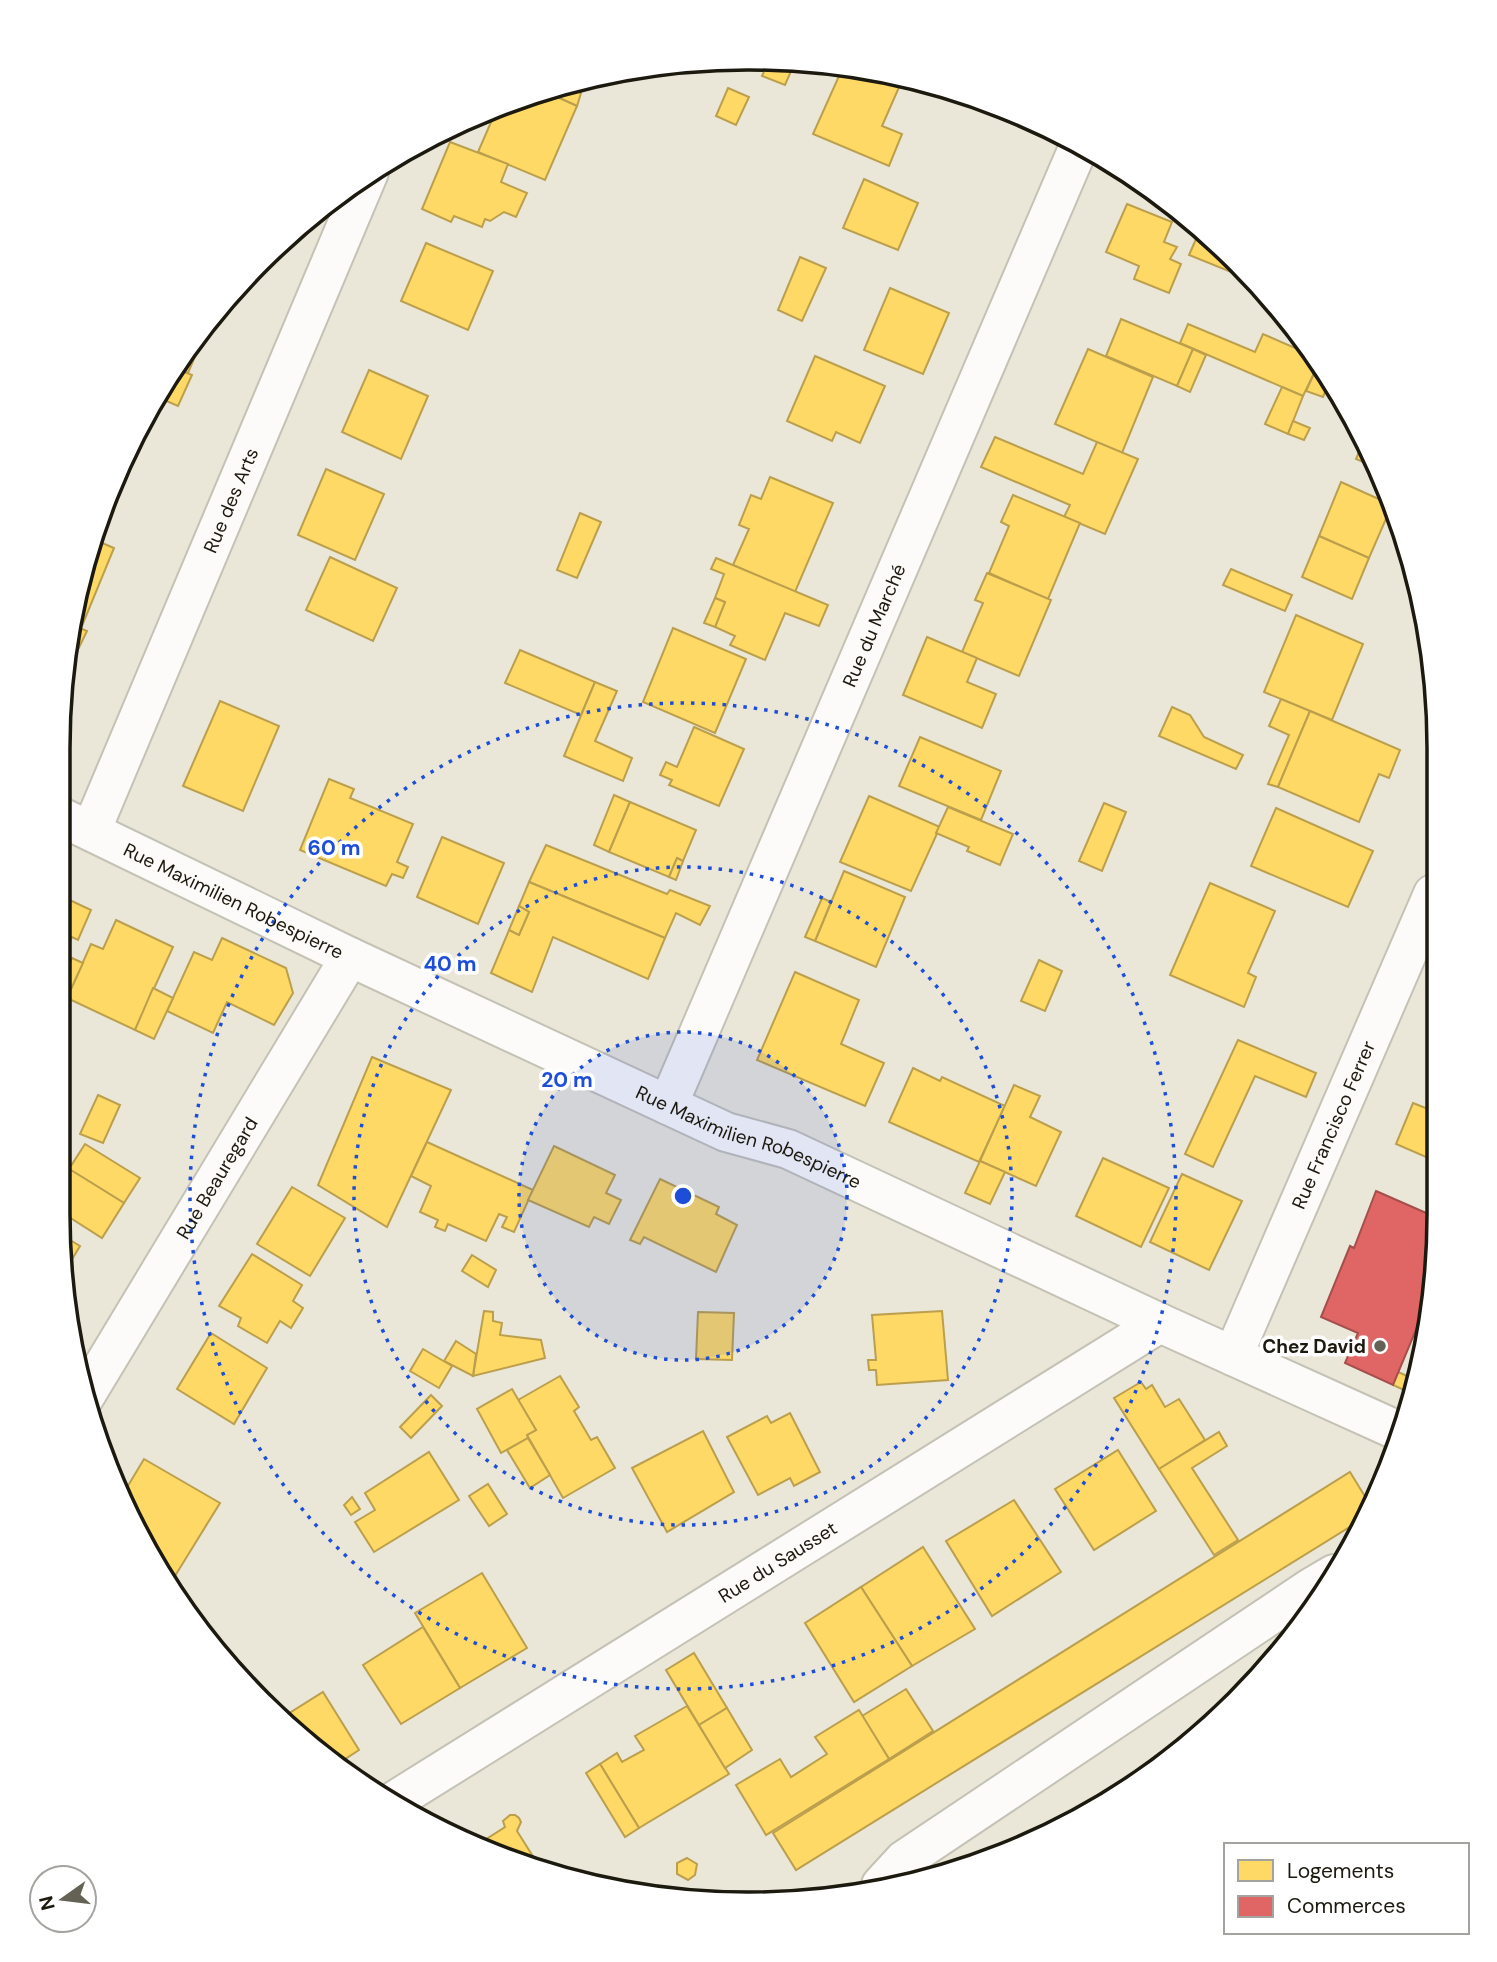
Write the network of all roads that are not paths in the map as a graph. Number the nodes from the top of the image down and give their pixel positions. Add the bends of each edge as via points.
1 (1075, 154) edge
2 (360, 193) edge
3 (75, 823) edge
4 (1427, 908) edge
5 (350, 957) junction
6 (668, 1105) junction
7 (1160, 1323) junction
8 (1233, 1356) junction
9 (92, 1385) edge
10 (1392, 1428) edge
11 (1316, 1585) edge
12 (401, 1796) edge
13 (888, 1877) edge

1 - 6 street, Rue du Marché
2 - 3 street, Rue des Arts
3 - 5 street, Rue Maximilien Robespierre
4 - 8 street, Rue Francisco Ferrer
5 - 6 street, Rue Maximilien Robespierre
5 - 9 street, Rue Beauregard
6 - 7 street, Rue Maximilien Robespierre via 726,1132 788,1149
7 - 8 street, Rue Maximilien Robespierre
7 - 12 street, Rue du Sausset
8 - 10 street, Rue Maximilien Robespierre
11 - 13 street via 904,1860

